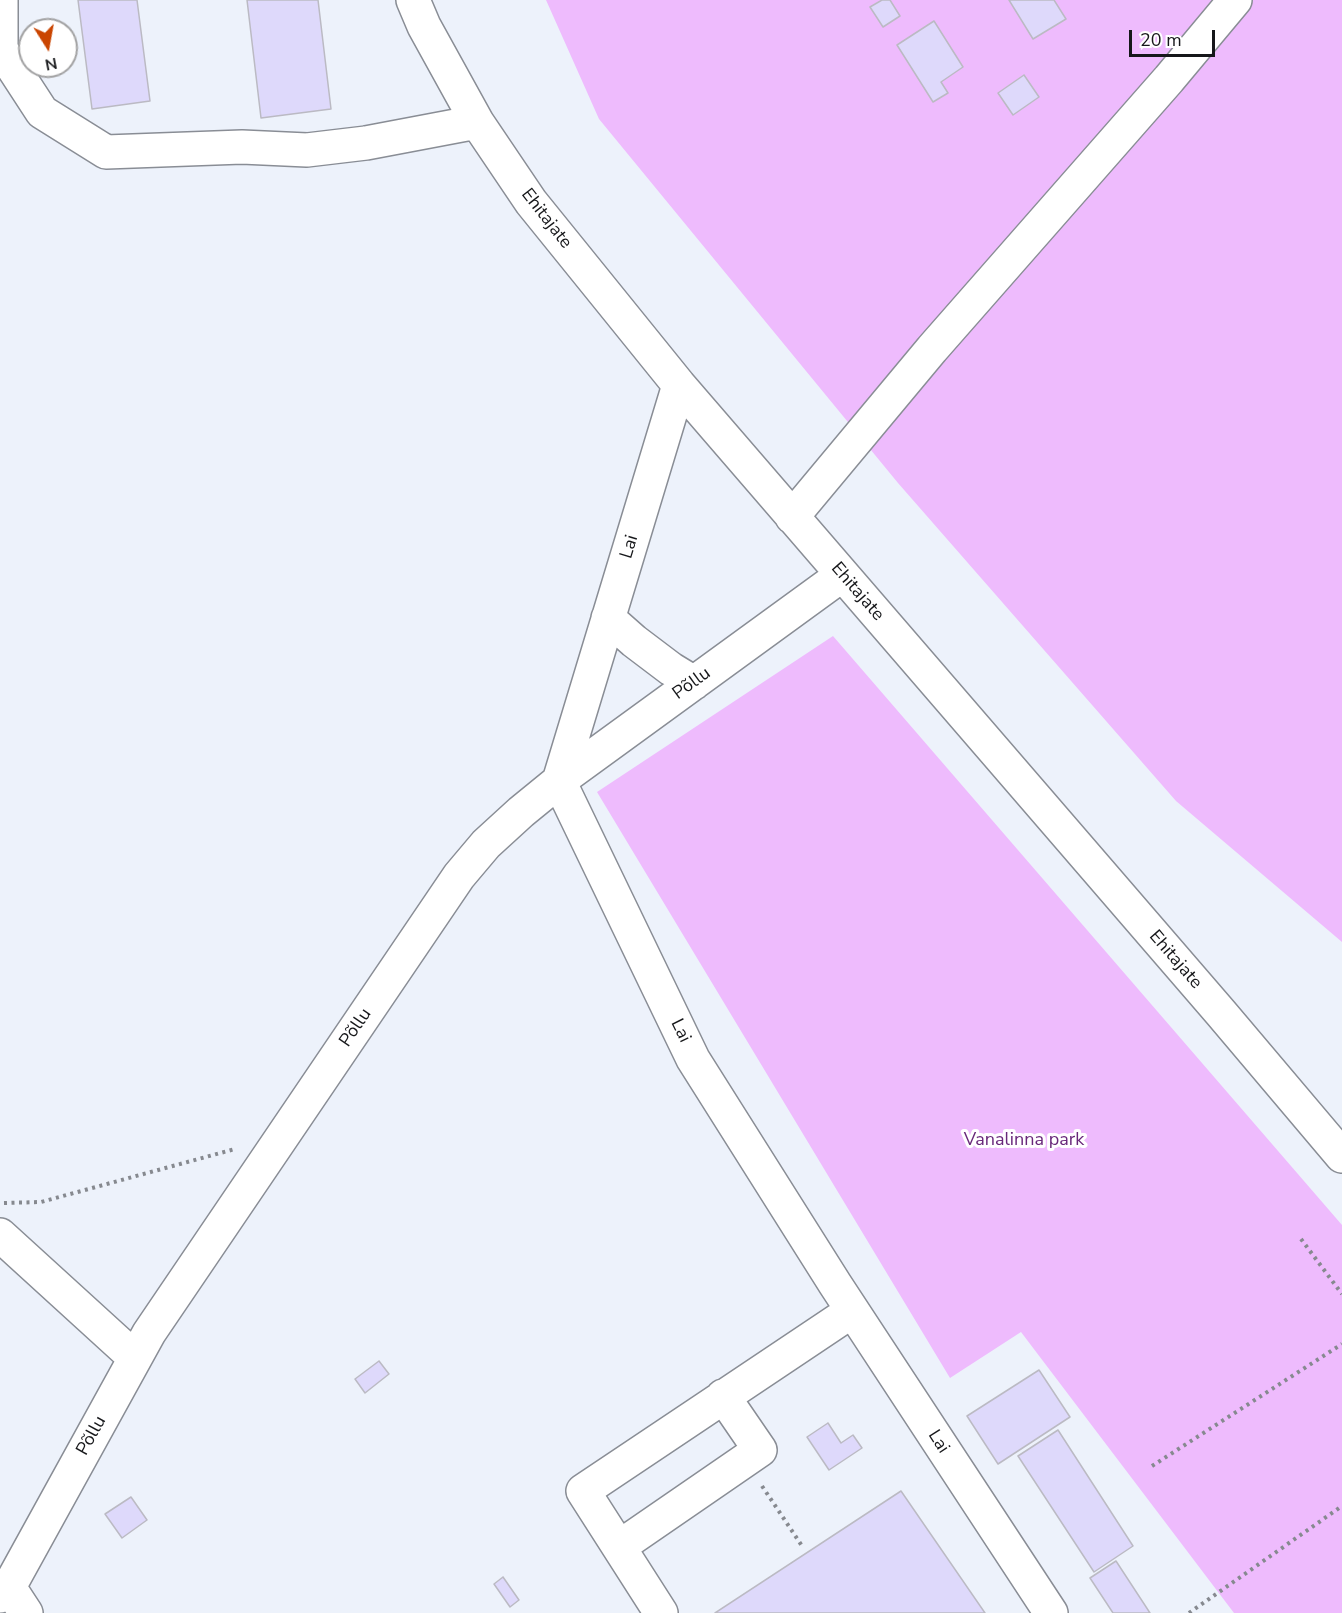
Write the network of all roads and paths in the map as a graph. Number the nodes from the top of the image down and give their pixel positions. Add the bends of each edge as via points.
1 (1, 0) edge
2 (413, 0) edge
3 (1235, 0) edge
4 (477, 122) junction
5 (679, 385) junction
6 (792, 517) junction
7 (842, 575) junction
8 (608, 618) junction
9 (694, 683) junction
10 (559, 781) junction
11 (237, 1149) dead end
12 (1342, 1156) edge
13 (0, 1203) edge
14 (0, 1235) edge
15 (1301, 1239) dead end
16 (1342, 1294) edge
17 (852, 1311) junction
18 (1342, 1344) edge
19 (135, 1358) junction
20 (723, 1396) junction
21 (745, 1461) junction
22 (1152, 1466) dead end
23 (1342, 1506) edge
24 (802, 1546) dead end
25 (619, 1547) junction
26 (12, 1599) edge
27 (661, 1613) edge
28 (1051, 1613) edge
29 (1189, 1613) edge

1 - 4 street via 2,50 42,112 106,152 242,147 307,150
2 - 4 street, Ehitajate
3 - 6 street via 932,349
4 - 5 street, Ehitajate via 531,202
5 - 6 street, Ehitajate
5 - 8 street, Lai
6 - 7 street, Ehitajate
7 - 9 street, Põllu
7 - 12 street, Ehitajate
8 - 9 street
8 - 10 street, Lai
9 - 10 street, Põllu
10 - 17 street, Lai via 693,1059
10 - 19 street, Põllu via 486,844 459,876
11 - 13 path via 41,1202
14 - 19 street
15 - 16 path
17 - 20 street
17 - 28 street, Lai
18 - 22 path
19 - 26 street, Põllu
20 - 21 street via 760,1450
20 - 25 street via 583,1491
21 - 24 path
21 - 25 street
23 - 29 path
25 - 27 street

